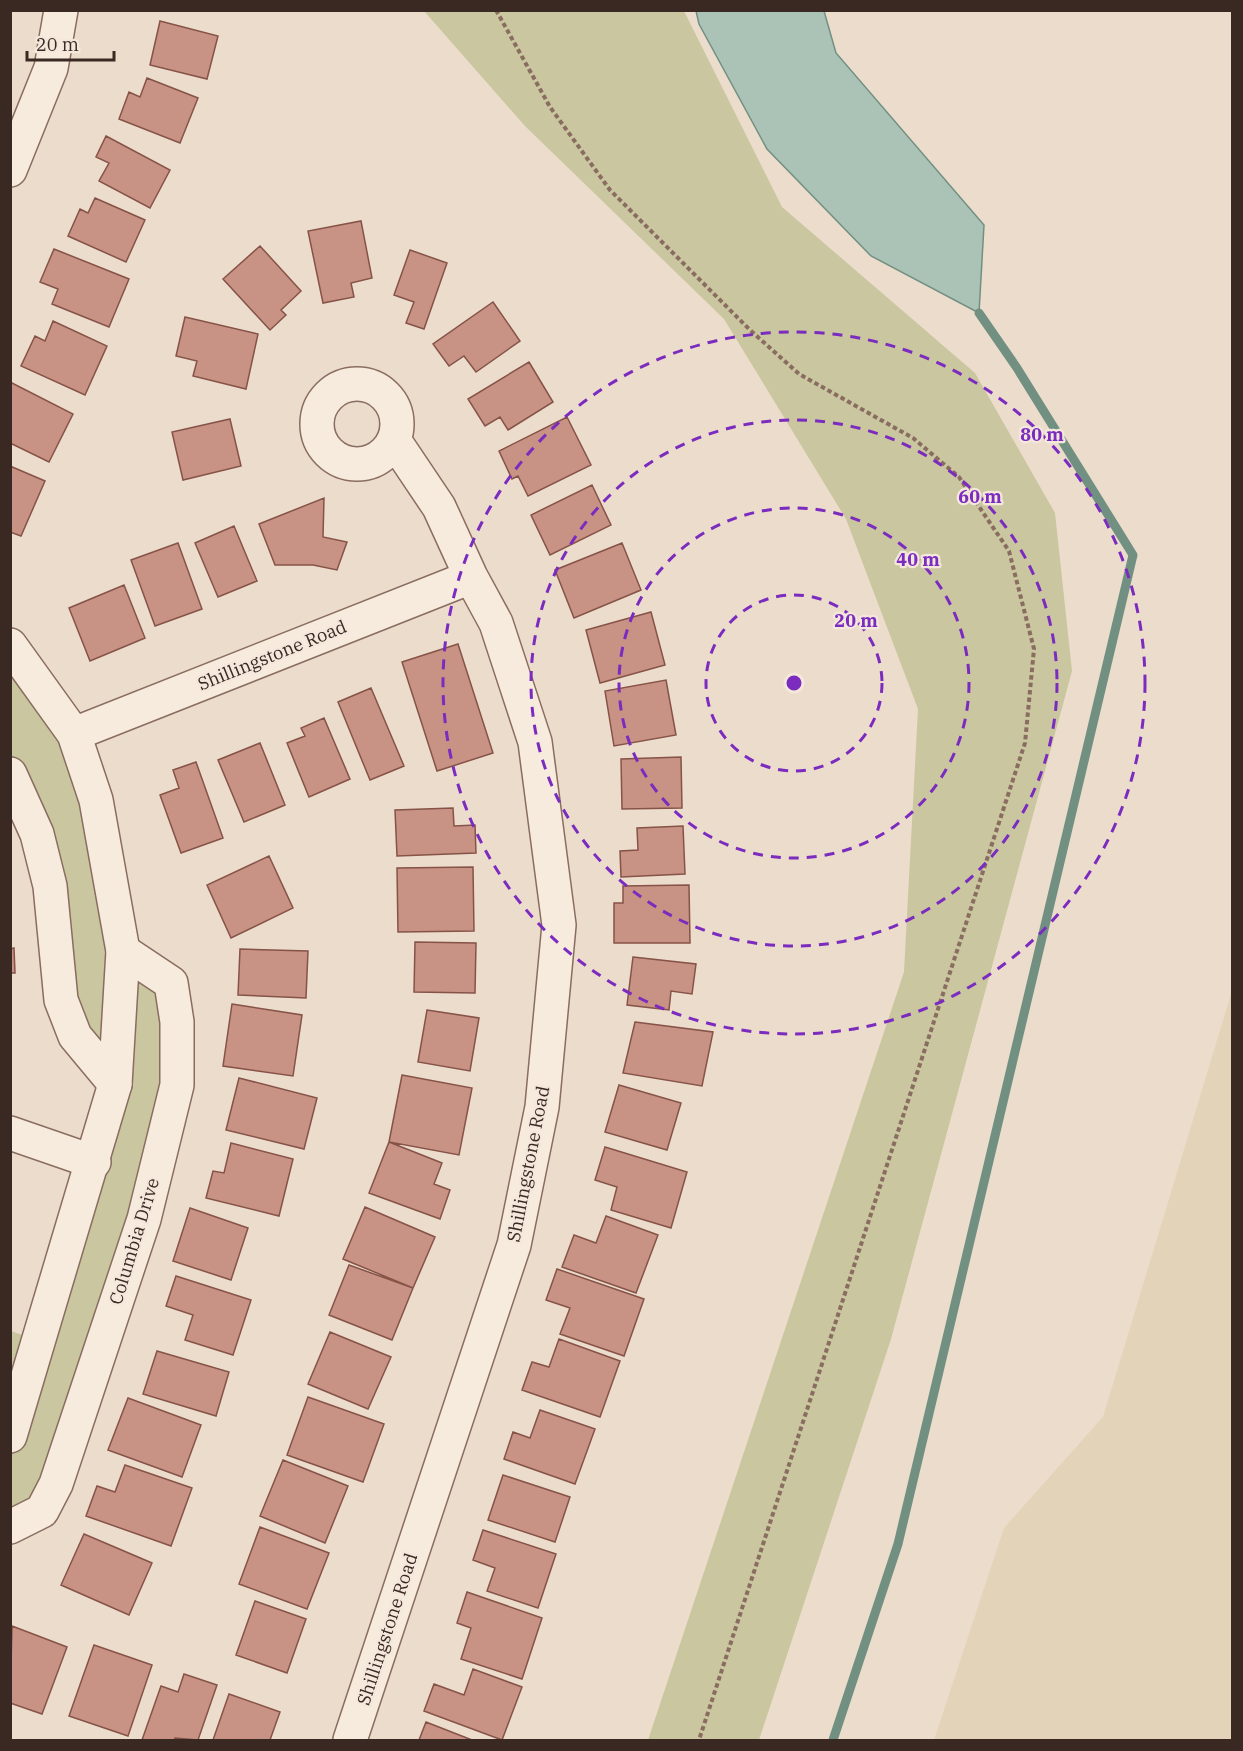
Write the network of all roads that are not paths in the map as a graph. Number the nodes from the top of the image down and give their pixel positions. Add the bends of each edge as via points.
1 (61, 10) edge
2 (10, 170) edge
3 (394, 440) dead end
4 (471, 577) junction
5 (10, 645) edge
6 (74, 734) junction
7 (10, 774) edge
8 (123, 951) junction
9 (115, 1084) junction
10 (10, 1133) edge
11 (93, 1162) junction
12 (10, 1436) edge
13 (10, 1527) edge
14 (350, 1740) edge

1 - 2 street via 51,68
3 - 4 street, Shillingstone Road via 439,507
4 - 6 street, Shillingstone Road
4 - 14 street, Shillingstone Road via 496,623 535,742 559,926 542,1107 514,1245
5 - 6 street
6 - 8 street via 96,800
7 - 9 street via 37,834 50,886 61,1000 75,1036
8 - 9 street
8 - 13 street, Columbia Drive via 171,983 177,1022 177,1085 144,1219 56,1484 42,1510
9 - 11 street
10 - 11 street
11 - 12 street

